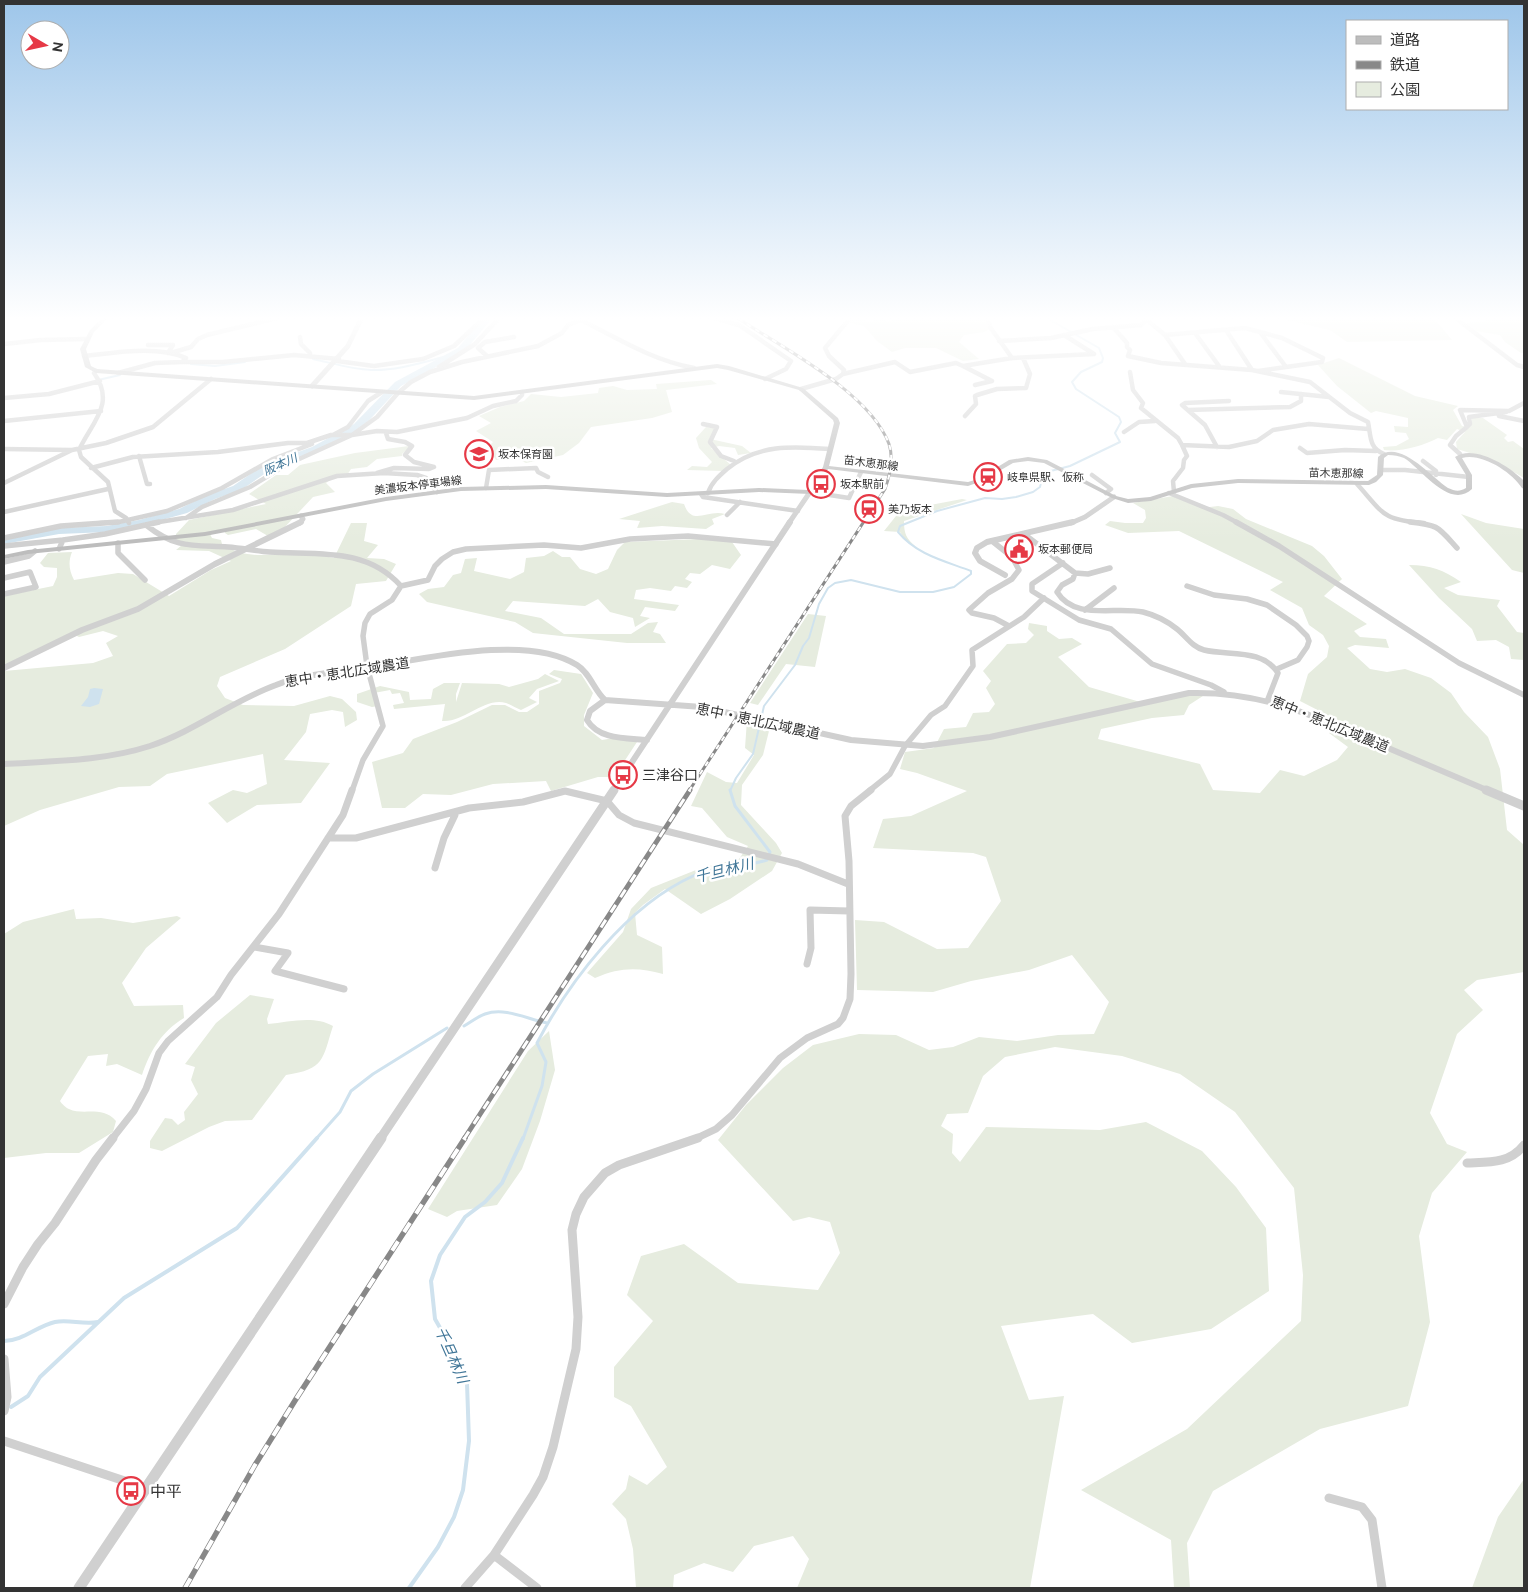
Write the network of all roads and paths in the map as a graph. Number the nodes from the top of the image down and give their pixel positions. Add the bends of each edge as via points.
1 (59, 391) edge
2 (103, 391) edge
3 (196, 391) edge
4 (374, 391) edge
5 (527, 391) edge
6 (804, 391) edge
7 (989, 391) edge
8 (1134, 391) edge
9 (1323, 391) edge
10 (382, 392) junction
11 (396, 392) junction
12 (522, 392) junction
13 (1281, 392) dead end
14 (1301, 394) junction
15 (1331, 397) junction
16 (4, 398) edge
17 (1229, 401) dead end
18 (1524, 403) edge
19 (102, 410) junction
20 (1188, 410) junction
21 (1509, 411) junction
22 (1495, 415) junction
23 (965, 416) dead end
24 (4, 421) edge
25 (1155, 421) junction
26 (1524, 421) edge
27 (703, 424) dead end
28 (1467, 427) junction
29 (1368, 429) junction
30 (1124, 432) dead end
31 (386, 433) junction
32 (352, 435) junction
33 (331, 436) junction
34 (1182, 445) junction
35 (1217, 447) junction
36 (1300, 448) dead end
37 (4, 449) edge
38 (79, 449) junction
39 (830, 449) junction
40 (72, 450) junction
41 (1376, 451) junction
42 (1384, 454) junction
43 (1460, 454) junction
44 (140, 456) junction
45 (734, 461) junction
46 (1423, 461) dead end
47 (1049, 465) joint
48 (91, 468) junction
49 (826, 468) junction
50 (1382, 470) junction
51 (861, 472) junction
52 (1426, 473) junction
53 (378, 474) junction
54 (1068, 475) junction
55 (1092, 475) dead end
56 (1436, 475) junction
57 (548, 477) dead end
58 (1469, 477) junction
59 (4, 483) edge
60 (150, 484) dead end
61 (1357, 484) junction
62 (1524, 487) edge
63 (486, 488) junction
64 (108, 489) junction
65 (437, 492) junction
66 (810, 492) junction
67 (1171, 492) junction
68 (1106, 493) junction
69 (704, 494) junction
70 (1114, 497) junction
71 (740, 502) junction
72 (798, 510) junction
73 (4, 512) edge
74 (727, 515) dead end
75 (301, 516) junction
76 (186, 518) junction
77 (129, 524) junction
78 (146, 525) junction
79 (1024, 534) junction
80 (4, 538) edge
81 (63, 540) junction
82 (992, 541) junction
83 (118, 543) junction
84 (776, 544) junction
85 (4, 546) edge
86 (1457, 548) dead end
87 (59, 549) junction
88 (246, 549) junction
89 (35, 552) junction
90 (4, 557) edge
91 (4, 562) edge
92 (1063, 563) junction
93 (1110, 568) dead end
94 (1075, 573) junction
95 (1005, 575) dead end
96 (4, 578) edge
97 (144, 580) dead end
98 (401, 586) junction
99 (1187, 586) dead end
100 (1114, 588) dead end
101 (4, 594) edge
102 (1044, 598) junction
103 (1085, 610) junction
104 (1009, 626) junction
105 (4, 668) edge
106 (368, 668) junction
107 (1277, 670) junction
108 (1224, 692) junction
109 (1524, 695) edge
110 (1268, 699) junction
111 (605, 700) junction
112 (646, 740) junction
113 (906, 746) junction
114 (4, 764) edge
115 (607, 801) junction
116 (1524, 806) edge
117 (454, 812) junction
118 (328, 838) junction
119 (434, 868) dead end
120 (848, 884) junction
121 (849, 911) junction
122 (254, 947) junction
123 (807, 964) dead end
124 (344, 989) dead end
125 (1524, 1145) edge
126 (1467, 1163) dead end
127 (4, 1304) edge
128 (4, 1359) edge
129 (4, 1411) edge
130 (4, 1441) edge
131 (146, 1488) junction
132 (1329, 1498) dead end
133 (494, 1555) junction
134 (79, 1588) edge
135 (465, 1588) edge
136 (537, 1588) edge
137 (1382, 1588) edge

1 - 16 street
2 - 19 street
3 - 38 street via 153,428
4 - 10 main road, 苗木恵那線
5 - 12 main road, 苗木恵那線
6 - 39 main road, 苗木恵那線 via 836,419
7 - 23 street via 975,396 976,404
8 - 25 street via 1143,403 1141,408
9 - 15 street
10 - 11 main road, 苗木恵那線
10 - 33 street via 368,401 348,427
11 - 12 main road, 苗木恵那線 via 474,398
11 - 32 street via 377,417
12 - 31 street via 516,401 493,406 467,418
13 - 14 street
14 - 15 street
14 - 20 street via 1301,401 1290,407
15 - 29 street via 1350,413 1368,422
17 - 20 street via 1182,405
18 - 21 street
19 - 24 street
19 - 38 street
20 - 35 street via 1204,425
21 - 22 street
21 - 28 street via 1460,410
22 - 26 street
22 - 28 street via 1468,417 1470,424
25 - 30 street via 1139,422
25 - 34 street via 1178,438
27 - 45 street via 718,427 710,442 721,456
28 - 43 street via 1450,445
29 - 35 street via 1309,424 1273,430 1247,444
29 - 41 street
31 - 32 street via 377,431
31 - 53 street via 388,439 412,446 405,455 411,460 434,467 390,468 382,469
32 - 33 street
32 - 76 street via 286,465 250,487 202,507
33 - 44 street via 307,443
33 - 77 street via 273,459 229,485
34 - 35 street
34 - 67 street via 1187,456 1183,468 1172,481
36 - 41 street via 1306,453
37 - 40 street
38 - 40 street
38 - 48 street
39 - 45 street via 769,448
39 - 49 main road, 苗木恵那線
40 - 59 street
41 - 42 street
42 - 50 main road, 苗木恵那線 via 1380,457
42 - 52 main road via 1405,457
43 - 58 main road via 1459,460
43 - 62 main road via 1478,456 1511,471 1523,481
44 - 48 street
44 - 60 street via 147,484
45 - 69 street
46 - 56 street via 1436,471
47 - 51 main road, 苗木恵那線 via 1013,462 968,484
47 - 54 main road, 苗木恵那線
48 - 64 street via 108,482
49 - 51 main road, 苗木恵那線
49 - 66 main road
50 - 52 street
50 - 61 main road, 苗木恵那線 via 1375,480
51 - 66 street via 849,498
52 - 56 street
52 - 58 main road via 1444,489 1460,493 1468,491
53 - 65 street via 422,476 434,485
53 - 76 street via 331,477 247,507
54 - 68 main road, 苗木恵那線
54 - 70 main road, 苗木恵那線 via 1093,490
55 - 68 street via 1111,489
56 - 58 street
57 - 63 street via 536,468 489,470
61 - 67 main road, 苗木恵那線 via 1238,481
61 - 86 street via 1385,516 1438,527
63 - 65 main road, 美濃坂本停車場線
63 - 69 main road, 美濃坂本停車場線 via 546,487
64 - 73 street
64 - 77 street via 115,511
65 - 75 main road, 美濃坂本停車場線
66 - 69 main road, 美濃坂本停車場線 via 779,489
66 - 72 street
67 - 70 main road, 苗木恵那線 via 1143,500 1128,501
67 - 109 street via 1223,515 1279,546 1459,663
68 - 70 main road, 苗木恵那線
69 - 71 street via 703,497
70 - 79 street via 1078,520
71 - 72 street
71 - 74 street
72 - 84 street
75 - 83 main road, 美濃坂本停車場線 via 175,538
75 - 88 street via 301,523
76 - 78 street
77 - 78 street
77 - 80 street via 61,526
77 - 81 street
78 - 88 street via 180,546
79 - 82 street
79 - 92 street
81 - 85 street
81 - 87 street
82 - 95 street via 980,545 975,550 976,556
82 - 104 street via 1017,562 1019,570 1012,579 988,593 969,610
83 - 87 main road, 美濃坂本停車場線
83 - 97 street via 118,553
84 - 98 street via 688,536 640,538 581,548 544,545 466,548 445,557 428,580
84 - 112 street
87 - 89 main road, 美濃坂本停車場線
88 - 98 street via 348,557 386,571
88 - 105 street via 138,609 82,630
89 - 90 main road, 美濃坂本停車場線
89 - 91 street
92 - 94 street
92 - 102 street via 1031,587
93 - 94 street via 1088,574
94 - 103 street via 1073,579 1058,588 1058,595
96 - 101 street via 30,572 36,587
98 - 106 street via 395,598 370,614 362,628
99 - 107 street via 1214,595 1247,598 1267,605 1303,631 1309,641 1307,650 1288,667
100 - 103 street
102 - 104 street
102 - 108 street via 1079,620 1111,630 1152,664
103 - 107 street via 1120,610 1152,615 1175,627 1197,648 1249,654 1265,660
104 - 113 street via 972,650 973,666 945,706 931,715
106 - 111 street, 恵中・恵北広域農道 via 487,651 542,653 564,658 579,666
106 - 114 street, 恵中・恵北広域農道 via 306,676 271,685 184,732 146,747 107,755
106 - 118 street via 383,726 363,760 343,815
107 - 110 street via 1278,677
108 - 110 street, 恵中・恵北広域農道
108 - 113 street, 恵中・恵北広域農道 via 1177,695 962,742
110 - 116 street, 恵中・恵北広域農道
111 - 112 street via 590,711 587,720 591,727 604,733
111 - 113 street, 恵中・恵北広域農道 via 721,711 863,742
112 - 115 street
113 - 120 street via 890,774 851,806 844,816
115 - 117 street via 565,792
115 - 120 street via 619,815 634,822 758,852
115 - 131 street
117 - 118 street via 356,838
117 - 119 street
118 - 122 street
120 - 121 street
121 - 123 street via 810,910 811,948
121 - 133 street via 850,999 847,1012 838,1024 807,1038 780,1058 732,1115 716,1129 690,1142 604,1173 584,1197 572,1230 578,1318 576,1348 553,1447 533,1496
122 - 124 street via 288,953 275,971
122 - 127 street via 217,997 159,1053 134,1111 38,1244
125 - 126 street via 1510,1160
128 - 129 street via 7,1397
130 - 131 street
131 - 134 street
132 - 137 street via 1362,1507 1372,1520
133 - 135 street
133 - 136 street

